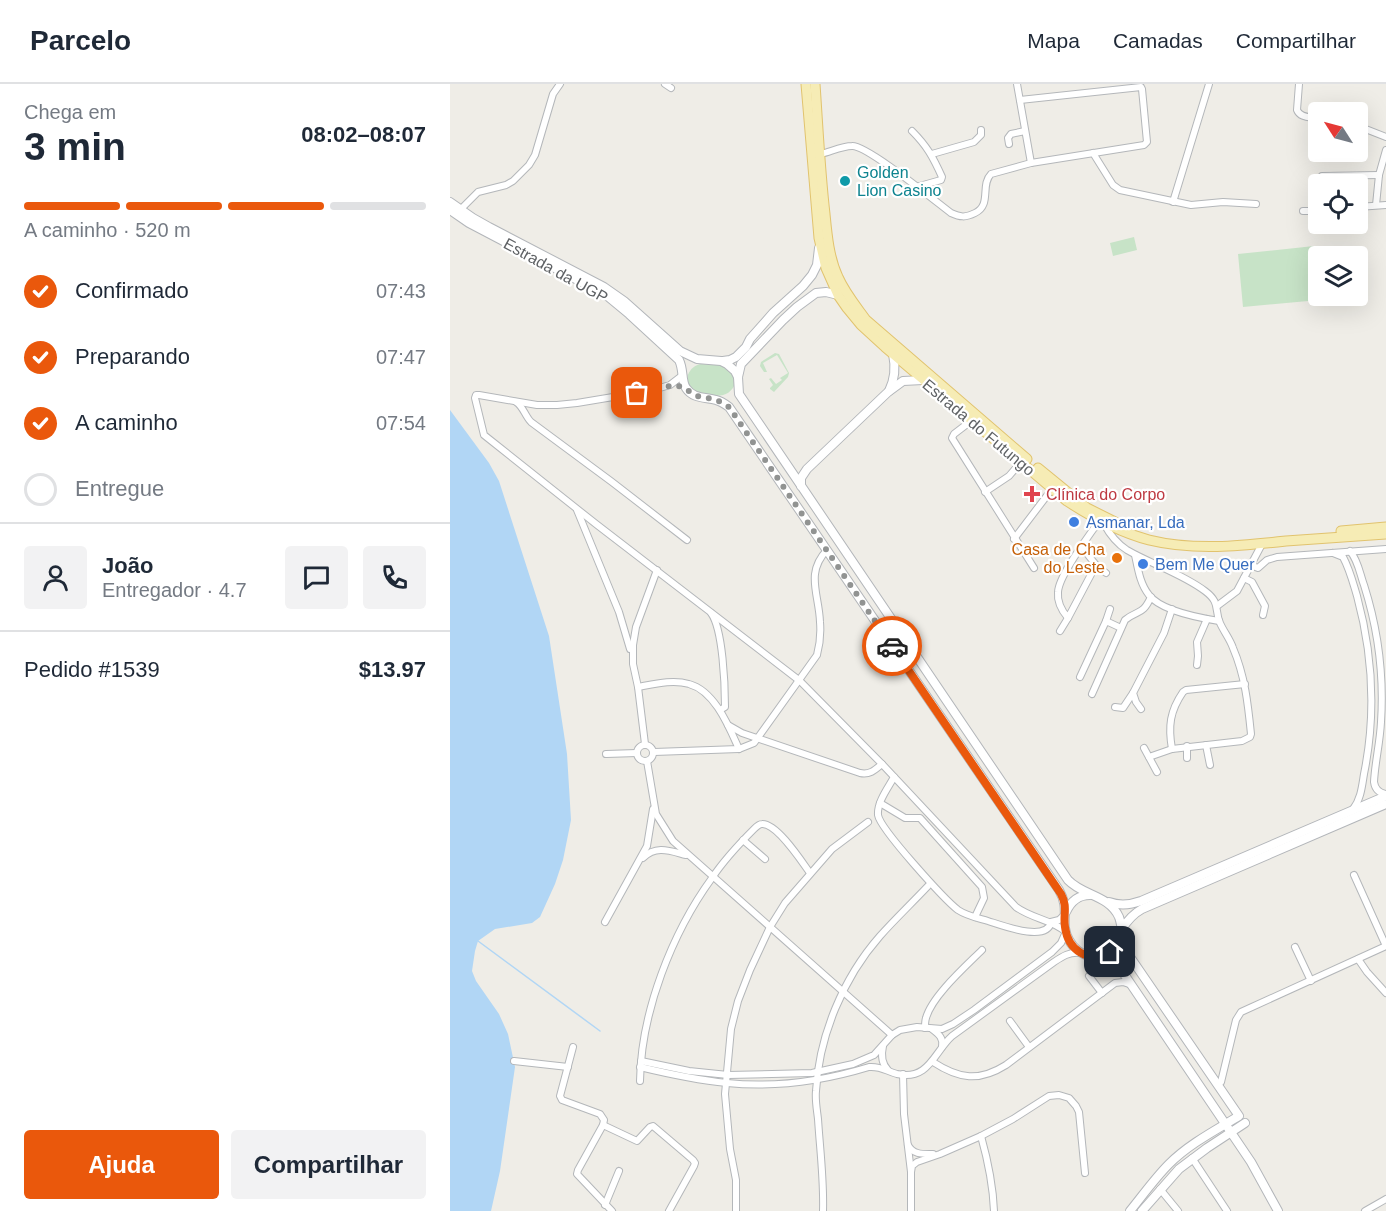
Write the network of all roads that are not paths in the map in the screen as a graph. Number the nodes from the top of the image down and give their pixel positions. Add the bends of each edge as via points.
1 (560, 84) edge
2 (806, 84) edge
3 (815, 84) edge
4 (1017, 84) edge
5 (1209, 84) edge
6 (1299, 84) edge
7 (1020, 100) junction
8 (1308, 117) edge
9 (981, 130) dead end
10 (1368, 130) edge
11 (912, 131) dead end
12 (1025, 131) junction
13 (1386, 137) edge
14 (1009, 144) dead end
15 (1386, 150) edge
16 (1093, 153) junction
17 (820, 154) junction
18 (932, 154) junction
19 (1031, 163) junction
20 (1368, 175) edge
21 (1379, 175) junction
22 (916, 187) junction
23 (450, 202) edge
24 (1173, 202) junction
25 (1256, 204) dead end
26 (1386, 205) edge
27 (1368, 206) edge
28 (1376, 206) junction
29 (450, 210) edge
30 (460, 210) junction
31 (1303, 211) dead end
32 (1308, 211) edge
33 (819, 238) junction
34 (803, 286) junction
35 (838, 295) junction
36 (811, 296) junction
37 (893, 354) junction
38 (697, 359) junction
39 (721, 361) junction
40 (683, 375) junction
41 (738, 377) junction
42 (923, 380) junction
43 (670, 385) junction
44 (738, 388) junction
45 (687, 390) junction
46 (888, 392) junction
47 (717, 400) junction
48 (513, 401) junction
49 (537, 405) junction
50 (528, 420) junction
51 (971, 421) junction
52 (1021, 462) junction
53 (789, 469) junction
54 (807, 469) junction
55 (801, 486) junction
56 (1052, 489) junction
57 (985, 492) junction
58 (576, 509) junction
59 (1101, 522) junction
60 (1386, 527) edge
61 (1386, 534) edge
62 (1014, 539) junction
63 (687, 540) dead end
64 (1262, 544) junction
65 (1081, 546) junction
66 (1386, 549) edge
67 (827, 550) junction
68 (1368, 550) junction
69 (1350, 552) junction
70 (1333, 553) junction
71 (1135, 555) junction
72 (1347, 564) junction
73 (1357, 564) junction
74 (1096, 565) junction
75 (1249, 567) junction
76 (1034, 568) dead end
77 (657, 570) junction
78 (1106, 573) dead end
79 (1244, 578) junction
80 (1252, 582) junction
81 (1151, 597) junction
82 (1218, 606) junction
83 (1110, 609) dead end
84 (1173, 609) junction
85 (710, 611) junction
86 (1263, 615) dead end
87 (1068, 618) junction
88 (1207, 619) junction
89 (1106, 621) junction
90 (1219, 621) junction
91 (1121, 628) junction
92 (1060, 631) dead end
93 (738, 633) junction
94 (720, 644) junction
95 (1370, 662) junction
96 (1380, 662) junction
97 (633, 664) junction
98 (1197, 665) dead end
99 (1080, 677) dead end
100 (1371, 680) junction
101 (1381, 680) junction
102 (800, 681) junction
103 (1245, 684) junction
104 (638, 687) junction
105 (1133, 693) junction
106 (1092, 694) dead end
107 (1115, 707) dead end
108 (1141, 709) dead end
109 (720, 710) junction
110 (728, 724) junction
111 (758, 739) junction
112 (645, 744) junction
113 (1206, 745) junction
114 (1188, 746) junction
115 (1144, 748) dead end
116 (740, 749) junction
117 (1172, 749) junction
118 (654, 752) junction
119 (637, 753) junction
120 (606, 754) dead end
121 (1149, 757) junction
122 (1187, 759) dead end
123 (646, 761) junction
124 (882, 764) junction
125 (1210, 765) dead end
126 (1157, 772) dead end
127 (894, 777) junction
128 (1386, 795) edge
129 (880, 803) junction
130 (1386, 804) edge
131 (654, 806) junction
132 (1347, 813) junction
133 (868, 822) dead end
134 (743, 840) junction
135 (690, 856) junction
136 (765, 859) dead end
137 (638, 864) junction
138 (810, 873) junction
139 (1354, 875) dead end
140 (712, 877) junction
141 (928, 886) dead end
142 (1094, 896) junction
143 (1105, 901) junction
144 (1065, 914) junction
145 (975, 917) junction
146 (605, 922) dead end
147 (1051, 922) junction
148 (770, 927) junction
149 (1122, 930) junction
150 (1066, 932) junction
151 (1386, 946) edge
152 (1294, 947) dead end
153 (982, 950) dead end
154 (1081, 953) junction
155 (1091, 957) junction
156 (1358, 959) junction
157 (1118, 967) junction
158 (1089, 976) dead end
159 (1311, 981) junction
160 (1115, 983) junction
161 (1132, 986) junction
162 (843, 993) junction
163 (1102, 993) junction
164 (1386, 993) edge
165 (1010, 1021) dead end
166 (928, 1028) junction
167 (891, 1035) junction
168 (884, 1046) junction
169 (573, 1047) dead end
170 (1029, 1047) junction
171 (942, 1048) junction
172 (514, 1061) dead end
173 (933, 1062) junction
174 (640, 1064) junction
175 (568, 1067) junction
176 (818, 1072) junction
177 (892, 1072) junction
178 (903, 1074) junction
179 (728, 1075) junction
180 (817, 1080) junction
181 (640, 1081) dead end
182 (1221, 1082) dead end
183 (727, 1083) junction
184 (1213, 1105) junction
185 (1226, 1124) junction
186 (1245, 1124) dead end
187 (603, 1125) junction
188 (1231, 1132) junction
189 (981, 1136) junction
190 (1203, 1139) junction
191 (906, 1140) junction
192 (1207, 1148) junction
193 (1244, 1150) junction
194 (940, 1154) junction
195 (1192, 1158) junction
196 (619, 1171) dead end
197 (911, 1172) junction
198 (1085, 1173) dead end
199 (1160, 1189) junction
200 (1386, 1198) edge
201 (609, 1209) edge
202 (669, 1211) edge
203 (736, 1211) edge
204 (823, 1211) edge
205 (911, 1211) edge
206 (994, 1211) edge
207 (1130, 1211) edge
208 (1142, 1211) edge
209 (1178, 1211) edge
210 (1227, 1211) edge
211 (1278, 1211) edge
212 (1365, 1211) edge

1 - 30 street via 529,165 506,185 478,192
2 - 33 main road, Estrada do Futungo
3 - 17 main road, Estrada do Futungo
4 - 7 street
5 - 24 street
6 - 8 street via 1297,110
7 - 12 street
7 - 16 street via 1142,88 1146,144
9 - 18 street via 974,142
10 - 13 street
11 - 18 street
12 - 14 street via 1011,134
12 - 19 street
15 - 21 street
16 - 19 street
16 - 24 street via 1116,188
17 - 22 street via 858,147
17 - 60 main road, Estrada do Futungo via 837,277 866,320 1088,508 1137,530 1185,540 1227,541
18 - 22 street via 942,179
19 - 22 street via 991,174 986,181 982,208 966,217 951,213
20 - 21 street
21 - 28 street
23 - 30 main road, Estrada da UGP
24 - 25 street
26 - 28 street
27 - 28 street
29 - 40 main road, Estrada da UGP via 606,296 676,357
30 - 38 main road, Estrada da UGP via 604,287 680,351
31 - 32 street
33 - 34 main road via 817,265
33 - 35 main road, Estrada do Futungo
34 - 36 main road via 811,288
34 - 39 main road via 736,357
35 - 36 main road via 822,292
35 - 37 main road, Estrada do Futungo via 861,325
36 - 41 main road via 749,354
37 - 42 main road, Estrada do Futungo
37 - 46 main road via 894,377
38 - 39 main road
38 - 40 main road
39 - 41 main road via 731,366
40 - 43 street
40 - 45 main road, Estrada da UGP
41 - 44 main road
42 - 46 main road via 903,381
42 - 51 main road, Estrada do Futungo
43 - 45 street
43 - 49 street via 601,400
44 - 47 main road via 729,398
44 - 53 main road
45 - 47 main road
46 - 54 main road
47 - 67 main road via 732,411
48 - 49 street
48 - 50 street
48 - 58 street via 476,395 484,435
49 - 50 street via 528,412
50 - 63 street
51 - 52 main road, Estrada do Futungo
51 - 57 street via 952,438
52 - 56 main road, Estrada do Futungo
52 - 57 street via 1009,476
53 - 54 main road via 798,473
53 - 55 main road
54 - 55 main road
55 - 142 main road via 1068,880
56 - 59 main road, Estrada do Futungo
56 - 62 street
57 - 62 street
58 - 77 street
58 - 97 street via 619,612
59 - 64 main road, Estrada do Futungo via 1171,544
59 - 65 street
59 - 71 street via 1118,544
61 - 64 main road, Estrada do Futungo
62 - 76 street
64 - 75 street
65 - 74 street
65 - 87 street via 1058,592 1062,611
66 - 68 street
67 - 102 street via 816,564 814,574 820,645
67 - 144 main road via 1059,890
68 - 69 street
68 - 73 street
69 - 70 street
69 - 72 street
69 - 73 street
70 - 72 street via 1343,557
70 - 75 street via 1277,557 1258,568
71 - 81 street
71 - 82 street via 1194,584
72 - 95 street
73 - 96 street
74 - 78 street
74 - 87 street
75 - 79 street
75 - 80 street via 1254,574
77 - 85 street
77 - 97 street via 636,627
79 - 80 street
79 - 82 street via 1237,591
80 - 86 street via 1265,606
81 - 84 street
81 - 91 street via 1143,610 1125,620
82 - 90 street
83 - 89 street
84 - 88 street
84 - 105 street
85 - 93 street
85 - 94 street
87 - 92 street
88 - 90 street
88 - 98 street via 1197,642
89 - 91 street
89 - 99 street
90 - 103 street via 1234,649
91 - 106 street
93 - 94 street via 726,632
93 - 102 street
94 - 109 street via 725,682 724,707
95 - 96 street via 1374,667
95 - 100 street
96 - 101 street
97 - 104 street
100 - 101 street via 1376,676
100 - 132 street via 1371,718 1360,799
101 - 128 street via 1374,782 1378,791
102 - 111 street
102 - 124 street
103 - 113 street via 1250,737
103 - 117 street via 1183,692 1172,714
104 - 109 street via 688,683 704,692
104 - 112 street
105 - 107 street via 1123,708
105 - 108 street
109 - 110 street
110 - 111 street
110 - 116 street
111 - 116 street
111 - 124 street via 860,774 871,773
112 - 118 street
112 - 119 street
113 - 114 street
113 - 125 street
114 - 117 street
114 - 122 street
115 - 121 street
116 - 118 street
117 - 121 street
118 - 123 street
119 - 120 street
119 - 123 street
121 - 126 street
123 - 131 street
124 - 127 street
127 - 129 street
127 - 147 street via 1016,907
128 - 132 main road
129 - 145 street via 880,822 921,873 957,909
129 - 145 street via 905,818 920,818 982,887 984,898
130 - 149 main road via 1142,909
131 - 135 street via 668,835
131 - 137 street
132 - 143 main road via 1141,901 1122,905
133 - 138 street via 832,849
134 - 136 street
134 - 138 street via 759,824 764,824 791,846
134 - 140 street
135 - 137 street via 656,850
135 - 140 street
137 - 146 street
138 - 148 street
139 - 151 street
140 - 148 street
140 - 174 street via 668,955 652,1004
141 - 162 street via 874,943
142 - 143 main road
142 - 144 main road via 1078,897
143 - 149 main road via 1117,914
144 - 147 street
144 - 150 main road
145 - 147 street via 1029,932 1043,930
147 - 150 street
148 - 162 street
148 - 179 street via 738,1001 731,1029
149 - 155 main road via 1113,950
149 - 185 main road via 1126,951 1239,1116
150 - 154 main road
150 - 166 street via 1052,952 960,1020 942,1029
151 - 156 street
152 - 159 street
153 - 166 street via 948,984 926,1018
154 - 155 main road
154 - 171 street via 1064,955 952,1036
155 - 157 main road
156 - 159 street
156 - 164 street
157 - 160 street
157 - 161 main road
158 - 163 street
159 - 182 street via 1238,1015
160 - 161 street via 1127,982
160 - 163 street
161 - 184 main road
162 - 167 street
162 - 176 street via 826,1033
163 - 170 street
165 - 170 street
166 - 167 street via 910,1028
166 - 171 street via 942,1038
167 - 168 street
168 - 176 street via 867,1060
168 - 177 street via 882,1060
169 - 175 street
170 - 173 street via 999,1070 980,1076 955,1074
171 - 173 street
172 - 175 street
173 - 178 street via 919,1072
174 - 179 street
174 - 181 street
174 - 183 street via 684,1077
175 - 187 street via 562,1100 600,1114
176 - 179 street
176 - 180 street
177 - 178 street
177 - 180 street via 869,1067
178 - 191 street
179 - 183 street
180 - 183 street
180 - 204 street
183 - 203 street
184 - 185 main road
184 - 190 main road via 1215,1124
185 - 188 main road
185 - 190 main road
186 - 188 main road
187 - 201 street via 577,1174
187 - 202 street via 638,1141 653,1126 693,1160 694,1166
188 - 192 main road
188 - 193 main road
189 - 194 street
189 - 198 street via 1049,1096 1064,1096 1073,1101 1079,1112
189 - 206 street
190 - 207 main road via 1168,1165
191 - 194 street via 915,1153
191 - 197 street
192 - 193 main road via 1227,1141
192 - 195 main road
193 - 211 main road
194 - 197 street via 917,1162
195 - 199 main road
195 - 210 street
196 - 201 street
197 - 205 street
199 - 208 main road
199 - 209 street
200 - 212 street

